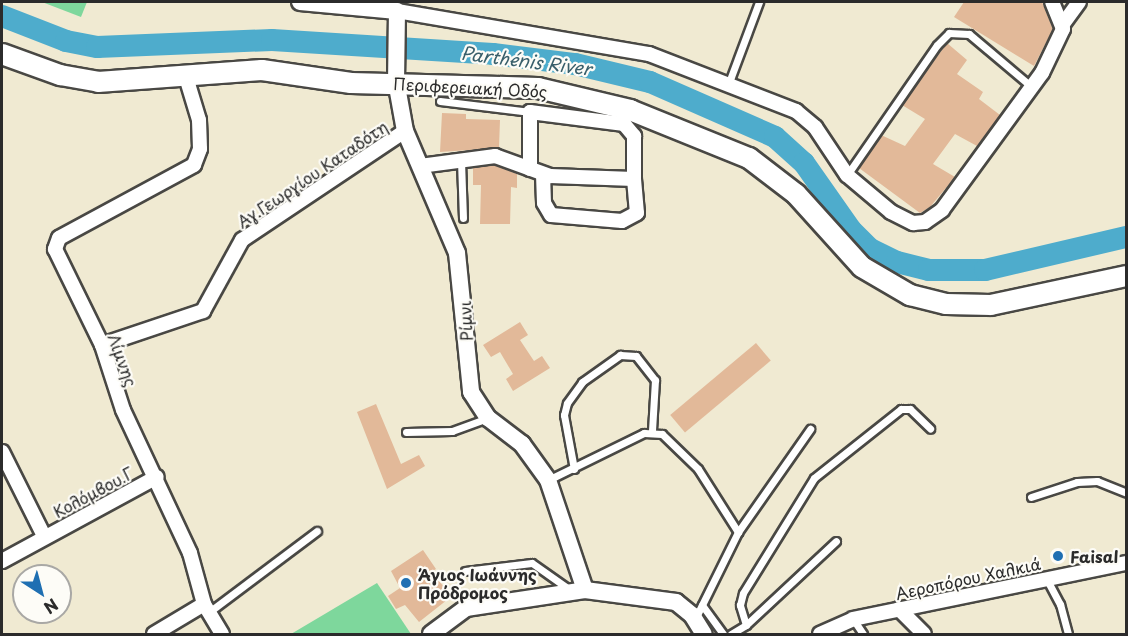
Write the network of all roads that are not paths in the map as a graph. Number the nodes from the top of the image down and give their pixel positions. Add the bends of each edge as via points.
1 (300, 2) edge
2 (759, 2) edge
3 (1052, 2) edge
4 (1079, 2) edge
5 (397, 19) junction
6 (1063, 24) junction
7 (2, 54) edge
8 (396, 72) junction
9 (186, 77) junction
10 (728, 85) junction
11 (1032, 87) junction
12 (440, 101) dead end
13 (530, 112) junction
14 (405, 131) junction
15 (461, 160) junction
16 (420, 166) junction
17 (530, 169) junction
18 (543, 174) junction
19 (847, 175) junction
20 (634, 179) junction
21 (463, 218) dead end
22 (1126, 276) edge
23 (102, 345) junction
24 (488, 418) junction
25 (930, 428) dead end
26 (810, 429) dead end
27 (652, 430) junction
28 (405, 432) dead end
29 (2, 452) edge
30 (574, 469) junction
31 (157, 477) junction
32 (548, 480) junction
33 (1126, 493) edge
34 (1031, 497) dead end
35 (317, 531) dead end
36 (738, 532) junction
37 (44, 536) junction
38 (836, 541) dead end
39 (2, 561) edge
40 (1126, 563) edge
41 (465, 571) dead end
42 (1046, 578) junction
43 (578, 591) junction
44 (206, 608) junction
45 (899, 609) junction
46 (853, 619) junction
47 (700, 620) edge
48 (746, 625) junction
49 (154, 634) edge
50 (222, 634) edge
51 (430, 634) edge
52 (723, 634) edge
53 (731, 634) edge
54 (820, 634) edge
55 (863, 634) edge
56 (924, 634) edge
57 (1068, 634) edge

1 - 5 street
2 - 10 lane
3 - 6 street
4 - 6 street
5 - 8 street, Ρίμνι
5 - 10 street via 649,54
6 - 11 street via 1059,42
7 - 9 main road, Περιφερειακή Οδός via 88,81
8 - 9 main road, Περιφερειακή Οδός via 351,83 261,70
8 - 14 street, Ρίμνι
8 - 22 main road, Περιφερειακή Οδός via 538,88 630,110 712,141 749,158 782,182 845,252 875,277 930,301 991,305
9 - 23 street, Λίμνης via 199,120 200,149 194,165 56,242 60,262
10 - 19 street via 796,111 815,127
11 - 19 street via 962,186 926,222 913,223 891,212
11 - 19 lane via 969,34 949,33
12 - 13 lane
13 - 17 street
13 - 20 street via 624,124 634,136
14 - 16 street, Ρίμνι
14 - 23 street, Αγ.Γεωργίου Καταδότη via 242,240 203,311
15 - 16 street
15 - 17 street via 495,156
15 - 21 lane
16 - 24 street, Ρίμνι via 457,253 465,314 467,377 471,392
17 - 18 street
18 - 20 street
18 - 20 street via 544,203 551,215 622,221 637,213
23 - 31 street, Λίμνης via 123,410
24 - 28 lane via 452,430
24 - 32 street, Ρίμνι via 530,453
25 - 48 lane via 910,409 901,409 814,478 743,592 740,605
26 - 36 lane
27 - 30 lane
27 - 30 lane via 655,380 636,356 620,355 582,382 567,403 564,415
27 - 36 lane via 662,434 698,469
29 - 37 street, Κολόμβου.Γ
30 - 32 lane
31 - 37 street, Κολόμβου.Γ
31 - 44 street, Λίμνης via 190,553
32 - 43 street, Ρίμνι
33 - 34 lane via 1097,481 1077,482
35 - 44 lane
36 - 47 lane
37 - 39 street, Κολόμβου.Γ
38 - 48 lane
40 - 42 street, Αεροπόρου Χαλκιά
41 - 43 lane via 532,563
42 - 45 street, Αεροπόρου Χαλκιά
42 - 57 lane via 1060,604
43 - 47 street via 676,602
43 - 51 street via 466,608
44 - 49 street
44 - 50 street, Λίμνης
45 - 46 street, Αεροπόρου Χαλκιά
45 - 56 street
46 - 54 street, Αεροπόρου Χαλκιά
46 - 55 lane
47 - 52 lane
48 - 53 lane

